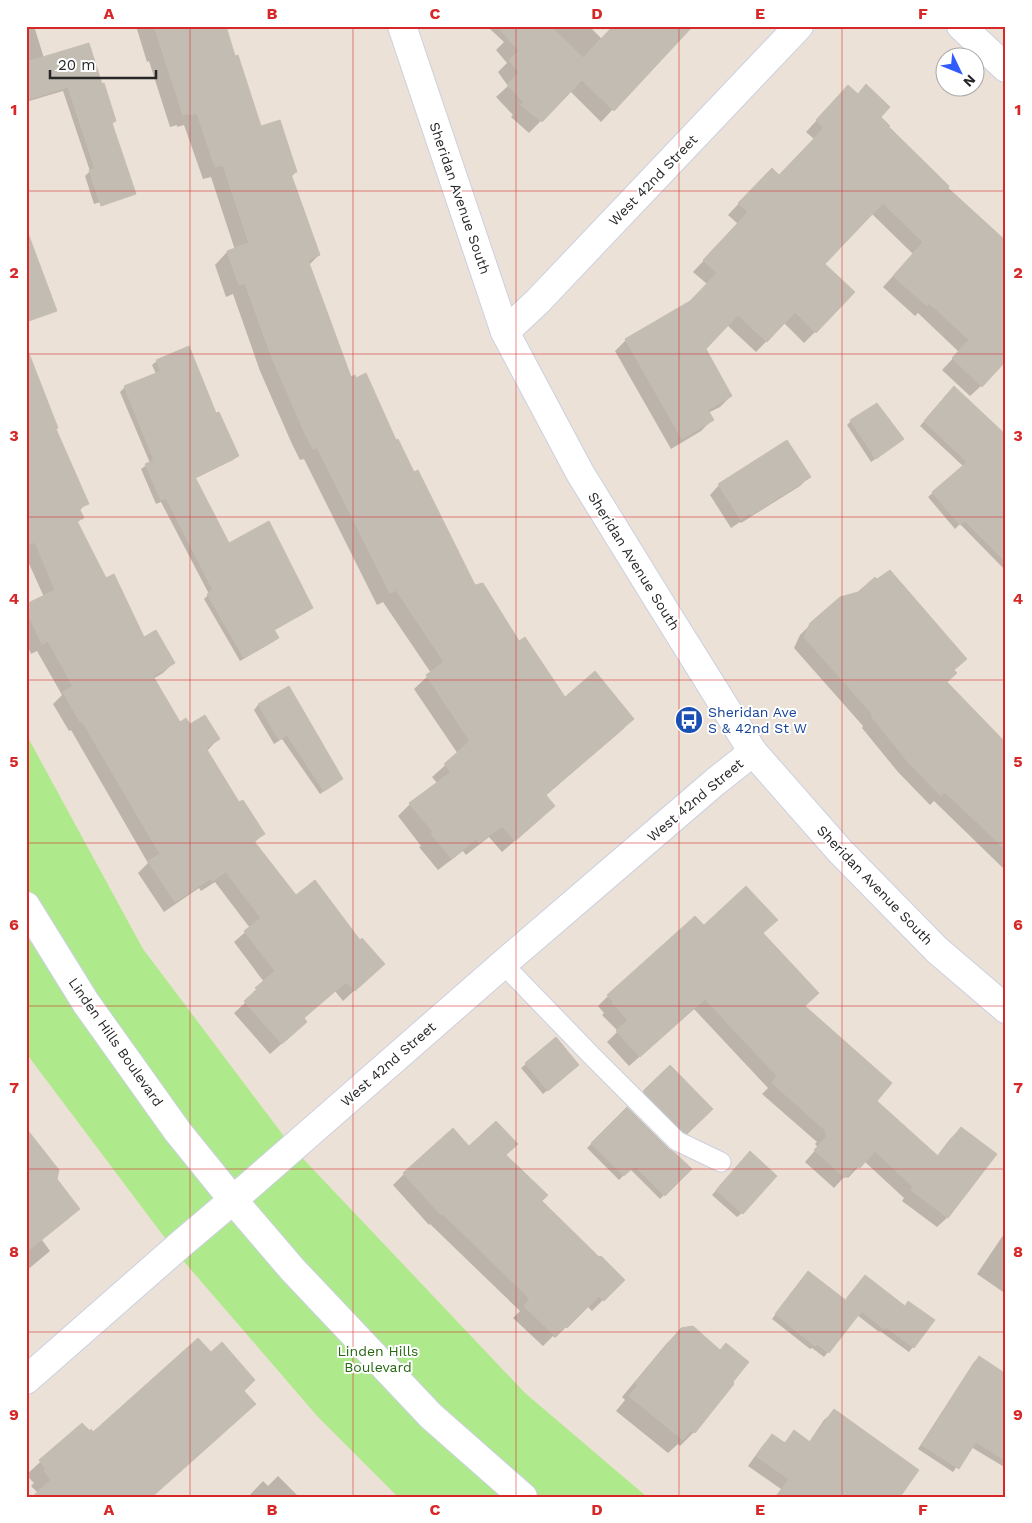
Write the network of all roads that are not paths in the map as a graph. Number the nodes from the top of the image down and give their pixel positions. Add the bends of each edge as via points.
1 (402, 26) edge
2 (799, 26) edge
3 (961, 26) edge
4 (1006, 68) edge
5 (505, 332) junction
6 (753, 752) junction
7 (26, 906) edge
8 (503, 964) junction
9 (1006, 1009) edge
10 (721, 1162) dead end
11 (233, 1200) junction
12 (26, 1380) edge
13 (524, 1497) edge

1 - 5 street, Sheridan Avenue South
2 - 5 street, West 42nd Street
3 - 4 street
5 - 6 street, Sheridan Avenue South via 580,473
6 - 8 street, West 42nd Street
6 - 9 street, Sheridan Avenue South via 840,851 937,950
7 - 11 street, Linden Hills Boulevard via 86,1003 178,1132
8 - 10 lane via 677,1141
8 - 11 street, West 42nd Street
11 - 12 street, West 42nd Street
11 - 13 street, Linden Hills Boulevard via 293,1270 431,1416

